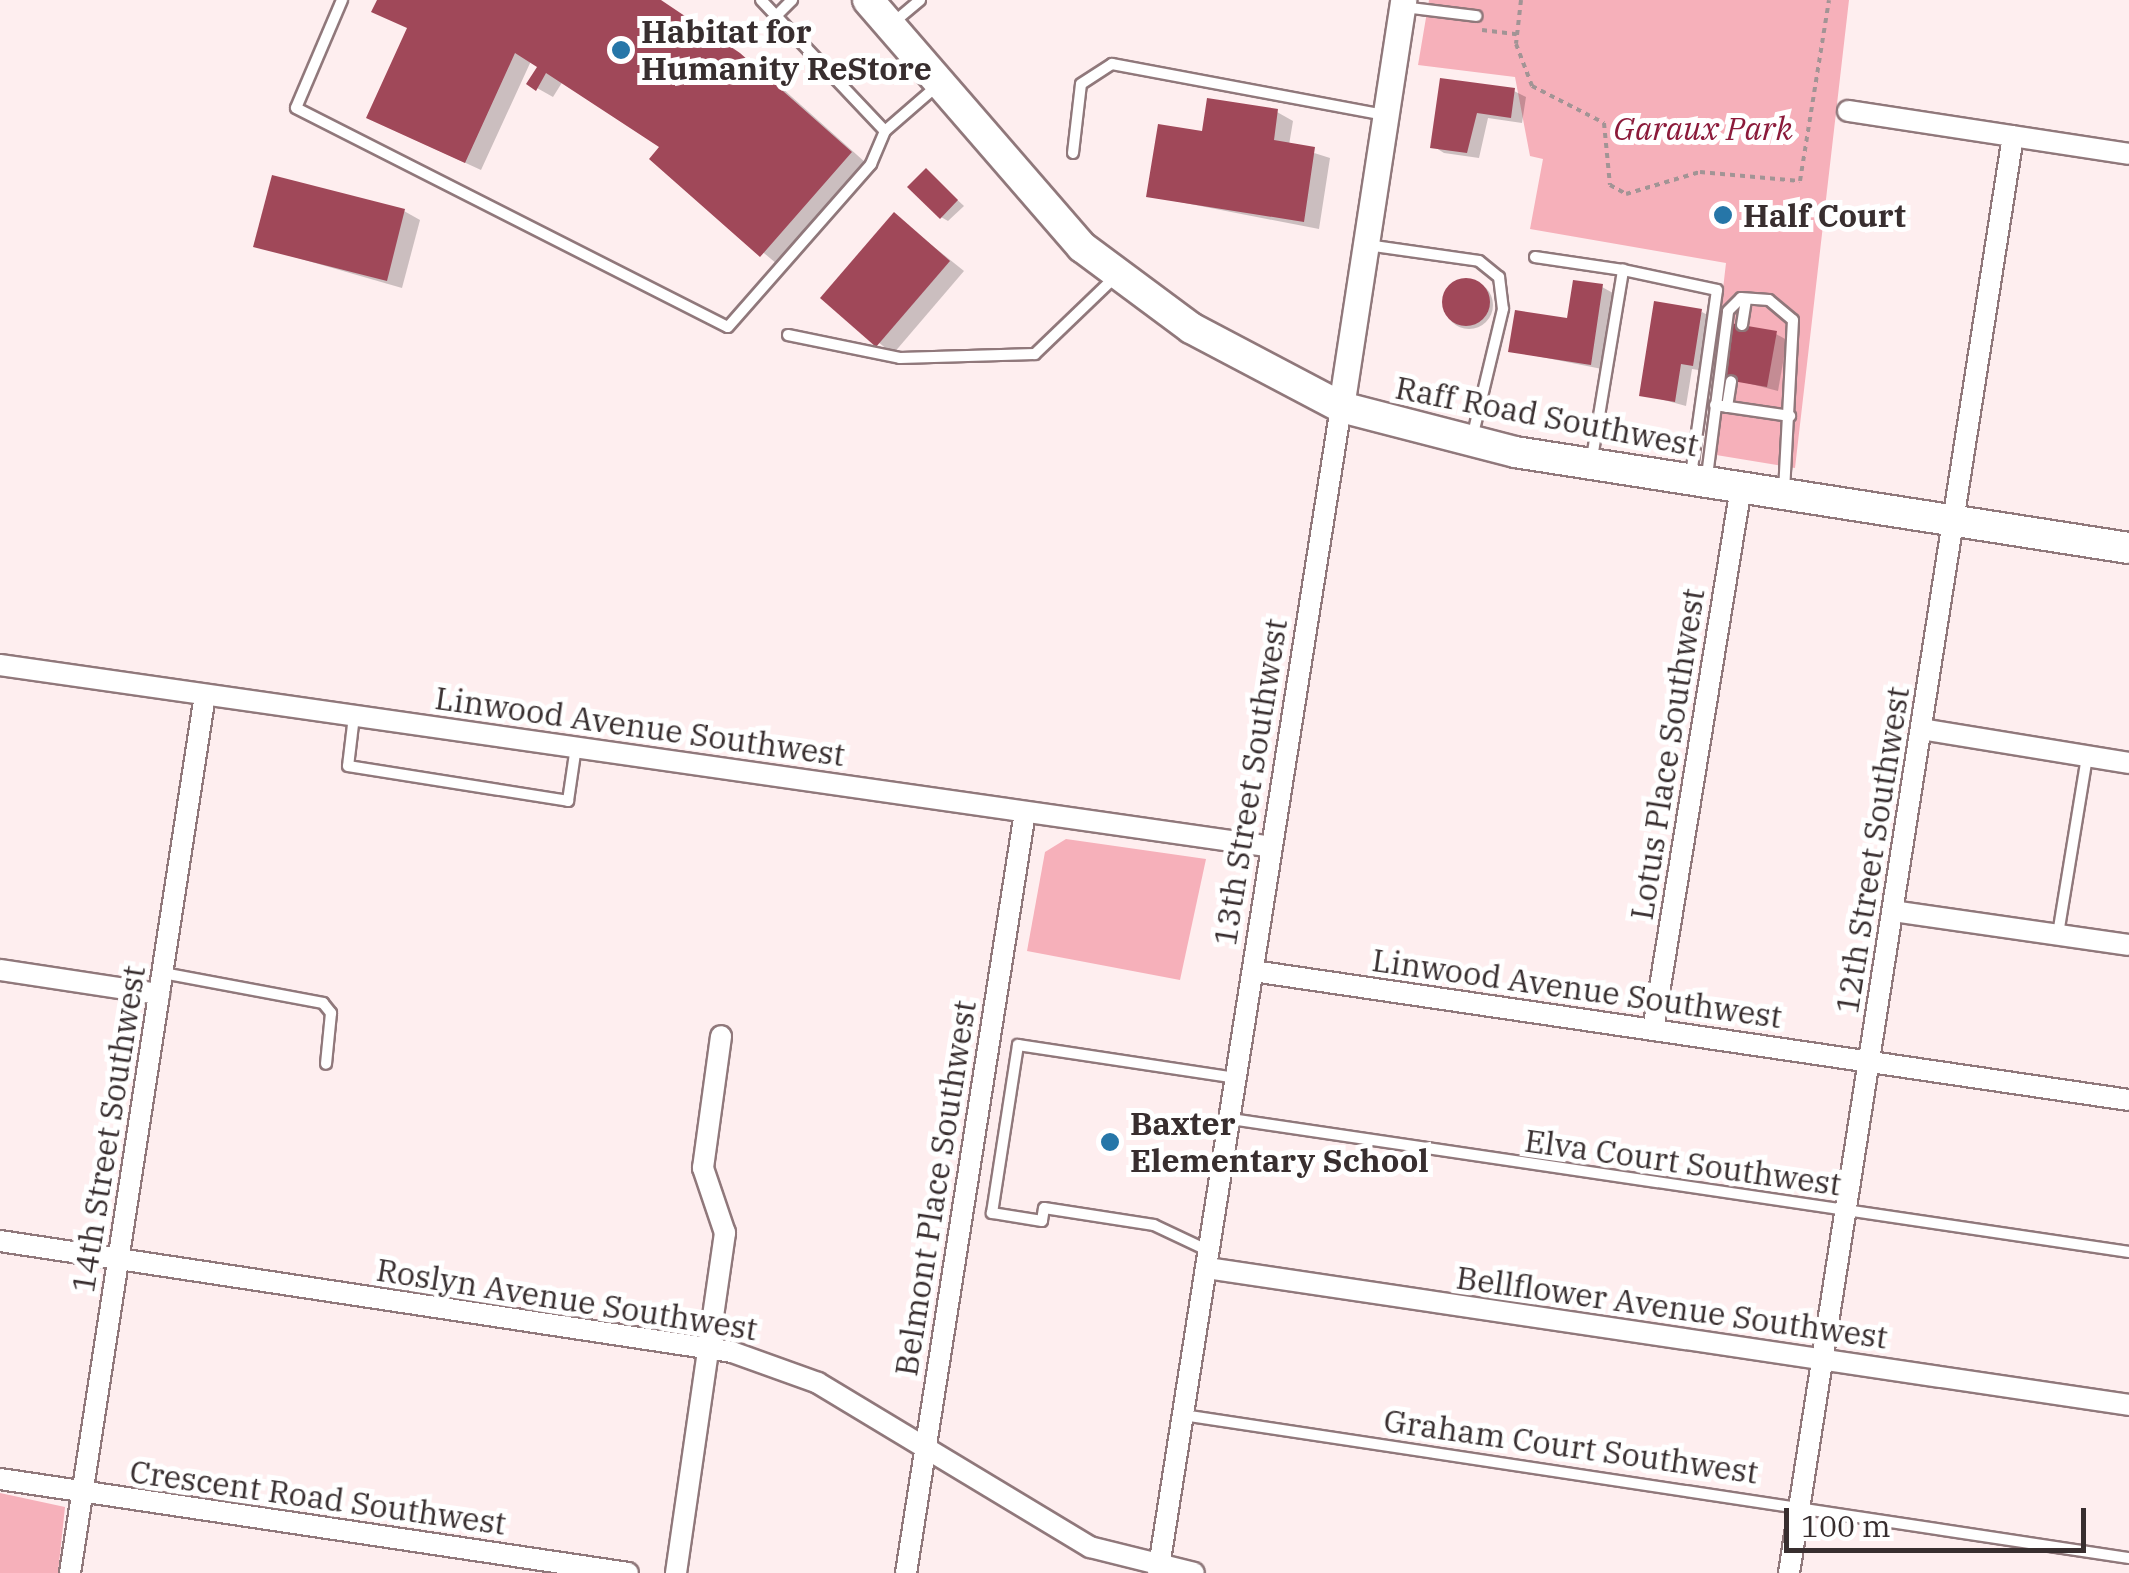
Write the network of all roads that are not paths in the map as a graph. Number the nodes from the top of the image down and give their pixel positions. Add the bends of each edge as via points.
1 (342, 0) edge
2 (761, 0) edge
3 (792, 0) edge
4 (868, 0) edge
5 (920, 0) edge
6 (1403, 3) edge
7 (778, 14) junction
8 (1476, 23) road end
9 (890, 25) junction
10 (938, 85) junction
11 (1848, 111) dead end
12 (1386, 115) junction
13 (885, 130) junction
14 (2013, 136) junction
15 (1073, 154) dead end
16 (2129, 154) edge
17 (1366, 245) junction
18 (1534, 257) dead end
19 (1622, 270) junction
20 (1117, 276) junction
21 (1746, 298) junction
22 (1742, 325) dead end
23 (788, 335) dead end
24 (1731, 380) dead end
25 (1721, 406) junction
26 (1341, 408) junction
27 (1790, 416) junction
28 (1470, 443) junction
29 (1592, 464) junction
30 (1698, 481) junction
31 (1741, 488) junction
32 (1784, 494) junction
33 (1953, 520) junction
34 (2129, 548) edge
35 (0, 666) edge
36 (205, 695) junction
37 (354, 716) junction
38 (1921, 729) junction
39 (576, 748) junction
40 (2086, 756) junction
41 (2129, 763) edge
42 (1025, 812) junction
43 (1272, 847) junction
44 (1893, 911) junction
45 (2058, 935) junction
46 (2129, 945) edge
47 (0, 970) edge
48 (1254, 971) junction
49 (161, 984) junction
50 (1653, 1030) junction
51 (721, 1036) dead end
52 (1868, 1062) junction
53 (326, 1064) dead end
54 (1237, 1078) junction
55 (2129, 1100) edge
56 (1231, 1119) junction
57 (1846, 1210) junction
58 (0, 1240) edge
59 (2129, 1252) edge
60 (1208, 1259) junction
61 (118, 1260) junction
62 (710, 1347) junction
63 (1823, 1360) junction
64 (2129, 1406) edge
65 (1183, 1415) junction
66 (924, 1449) junction
67 (0, 1479) edge
68 (82, 1492) junction
69 (1800, 1505) junction
70 (2129, 1558) edge
71 (1158, 1570) edge
72 (70, 1573) edge
73 (628, 1573) edge
74 (676, 1573) edge
75 (906, 1573) edge
76 (1194, 1573) edge
77 (1789, 1573) edge

1 - 13 lane via 296,108 728,327 871,164
2 - 7 lane
3 - 7 lane
4 - 9 main road, Raff Road Southwest
5 - 9 lane
6 - 8 lane
6 - 12 street, 13th Street Southwest
7 - 13 lane
9 - 10 main road, Raff Road Southwest
10 - 13 lane
10 - 20 main road, Raff Road Southwest via 1028,194
11 - 14 street
12 - 15 lane via 1112,64 1081,84
12 - 17 street, 13th Street Southwest
14 - 16 street
14 - 33 street, 12th Street Southwest
17 - 26 street, 13th Street Southwest
17 - 28 lane via 1479,261 1499,277 1503,309
18 - 19 lane
19 - 29 lane
19 - 30 lane via 1716,290
20 - 23 lane via 1035,354 900,358
20 - 26 main road, Raff Road Southwest via 1230,352
21 - 22 lane
21 - 25 lane via 1728,311
21 - 27 lane via 1784,306 1794,320
24 - 25 lane
25 - 27 lane
25 - 30 lane
26 - 28 main road, Raff Road Southwest
26 - 43 street, 13th Street Southwest
27 - 32 lane
28 - 29 main road, Raff Road Southwest
29 - 30 main road, Raff Road Southwest
30 - 31 main road, Raff Road Southwest
31 - 32 main road, Raff Road Southwest
31 - 50 street, Lotus Place Southwest
32 - 33 main road, Raff Road Southwest
33 - 34 main road, Raff Road Southwest
33 - 38 street, 12th Street Southwest
35 - 36 street, Linwood Avenue Southwest
36 - 37 street, Linwood Avenue Southwest
36 - 49 street, 14th Street Southwest
37 - 39 street, Linwood Avenue Southwest
37 - 39 lane via 348,766 568,801
38 - 40 street
38 - 44 street, 12th Street Southwest
39 - 42 street, Linwood Avenue Southwest
40 - 41 street
40 - 45 lane
42 - 43 street, Linwood Avenue Southwest
42 - 66 street, Belmont Place Southwest
43 - 48 street, 13th Street Southwest
44 - 45 street
44 - 52 street, 12th Street Southwest
45 - 46 street
47 - 49 street
48 - 50 street, Linwood Avenue Southwest
48 - 54 street, 13th Street Southwest
49 - 53 lane via 323,1003 331,1013
49 - 61 street, 14th Street Southwest
50 - 52 street, Linwood Avenue Southwest
51 - 62 street via 703,1168 725,1233
52 - 55 street, Linwood Avenue Southwest
52 - 57 street, 12th Street Southwest
54 - 56 street, 13th Street Southwest
54 - 60 lane via 1018,1045 992,1213 1042,1221 1044,1208 1154,1225
56 - 57 lane, Elva Court Southwest
56 - 60 street, 13th Street Southwest
57 - 59 lane, Elva Court Southwest
57 - 63 street, 12th Street Southwest
58 - 61 street, Roslyn Avenue Southwest
60 - 63 street, Bellflower Avenue Southwest
60 - 65 street, 13th Street Southwest
61 - 62 street, Roslyn Avenue Southwest
61 - 68 street, 14th Street Southwest
62 - 66 street, Roslyn Avenue Southwest via 818,1384
62 - 74 street
63 - 64 street, Bellflower Avenue Southwest
63 - 69 street, 12th Street Southwest
65 - 69 lane, Graham Court Southwest
65 - 71 street, 13th Street Southwest
66 - 71 street, Roslyn Avenue Southwest via 1090,1547
66 - 75 street, Belmont Place Southwest
67 - 68 street, Crescent Road Southwest
68 - 72 street, 14th Street Southwest
68 - 73 street, Crescent Road Southwest
69 - 70 lane, Graham Court Southwest
69 - 77 street, 12th Street Southwest
71 - 76 street, Roslyn Avenue Southwest

